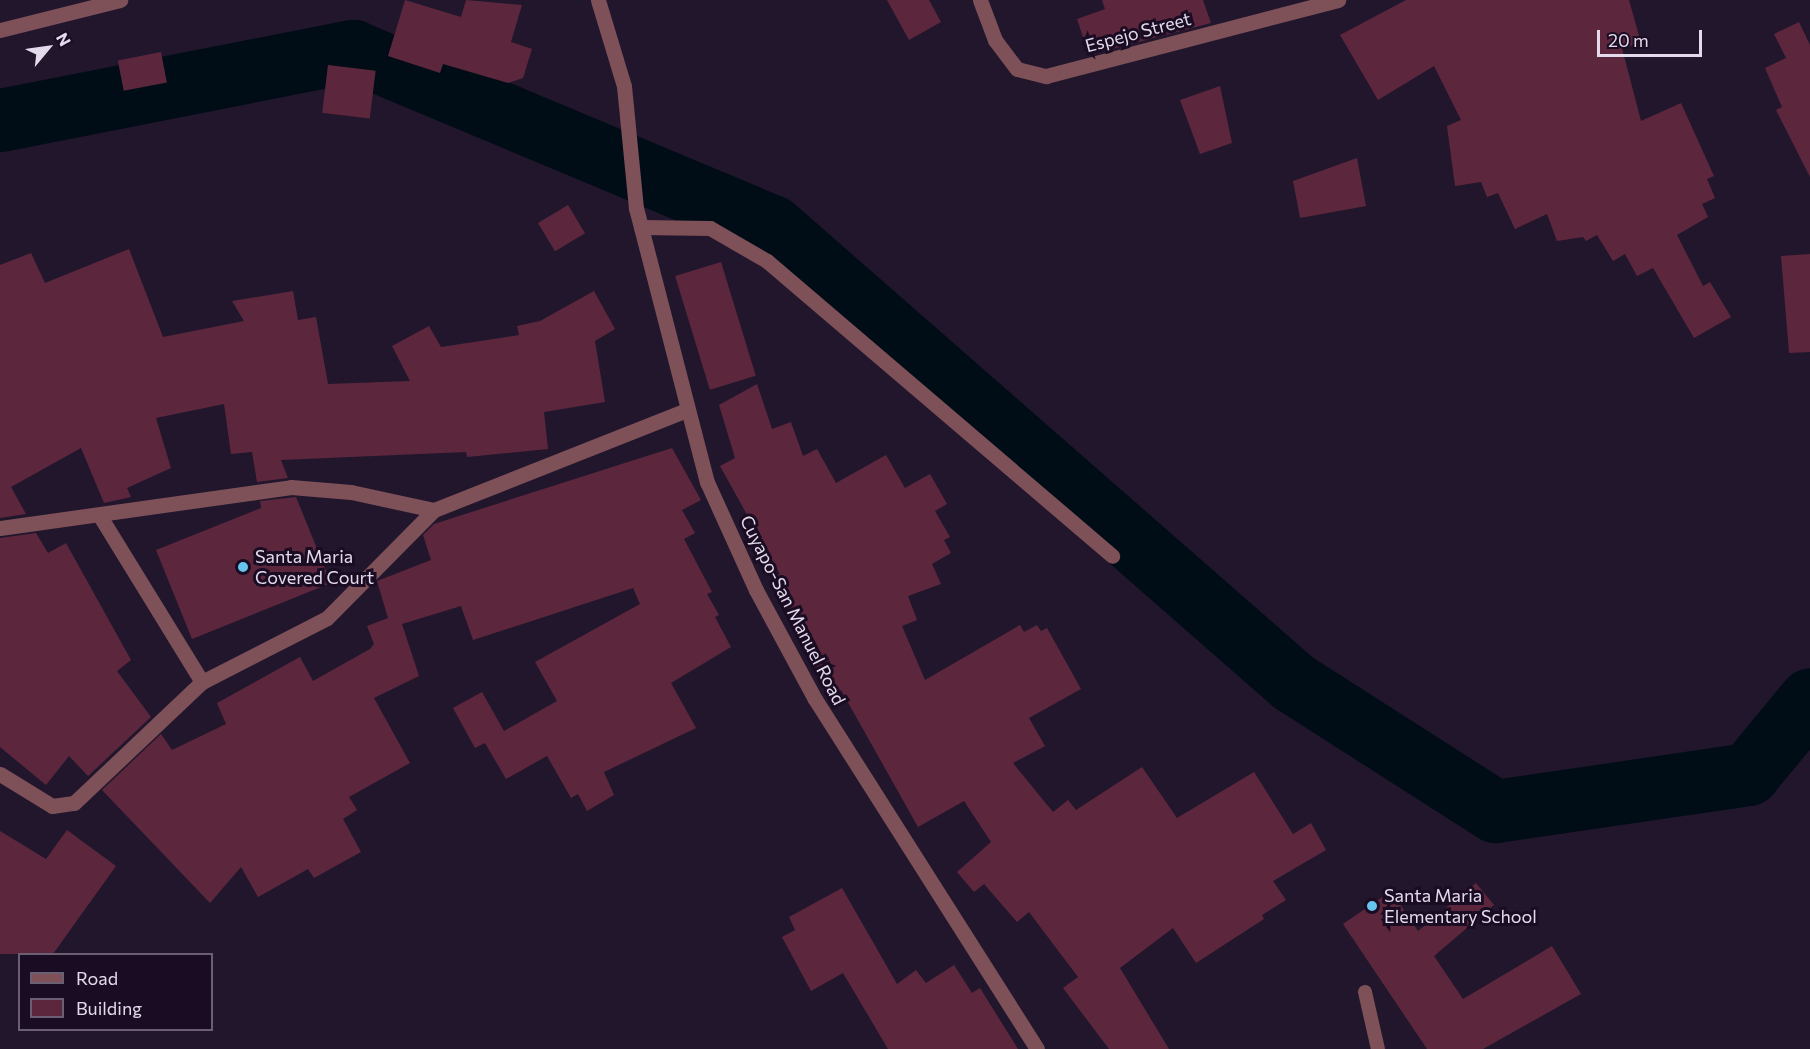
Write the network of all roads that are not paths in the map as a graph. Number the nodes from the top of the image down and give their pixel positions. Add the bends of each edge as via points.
1 (120, 0) edge
2 (598, 0) edge
3 (980, 0) edge
4 (1338, 0) edge
5 (1301, 5) edge
6 (0, 30) edge
7 (641, 228) junction
8 (686, 410) junction
9 (434, 510) junction
10 (100, 516) junction
11 (0, 528) edge
12 (1112, 556) dead end
13 (202, 682) junction
14 (0, 774) edge
15 (1365, 992) dead end
16 (1037, 1049) edge
17 (1378, 1049) edge

1 - 6 street
2 - 7 street, Cuyapo-San Manuel Road via 624,86
3 - 5 street, Espejo Street via 995,40 1017,69 1046,76
4 - 5 street, Espejo Street
7 - 8 street, Cuyapo-San Manuel Road
7 - 12 street via 710,228 767,261
8 - 9 street
8 - 16 street, Cuyapo-San Manuel Road via 730,533 815,699
9 - 10 street via 351,492 291,487
9 - 13 street via 327,618
10 - 11 street via 52,517
10 - 13 street
13 - 14 street via 74,803 52,806
15 - 17 lane

